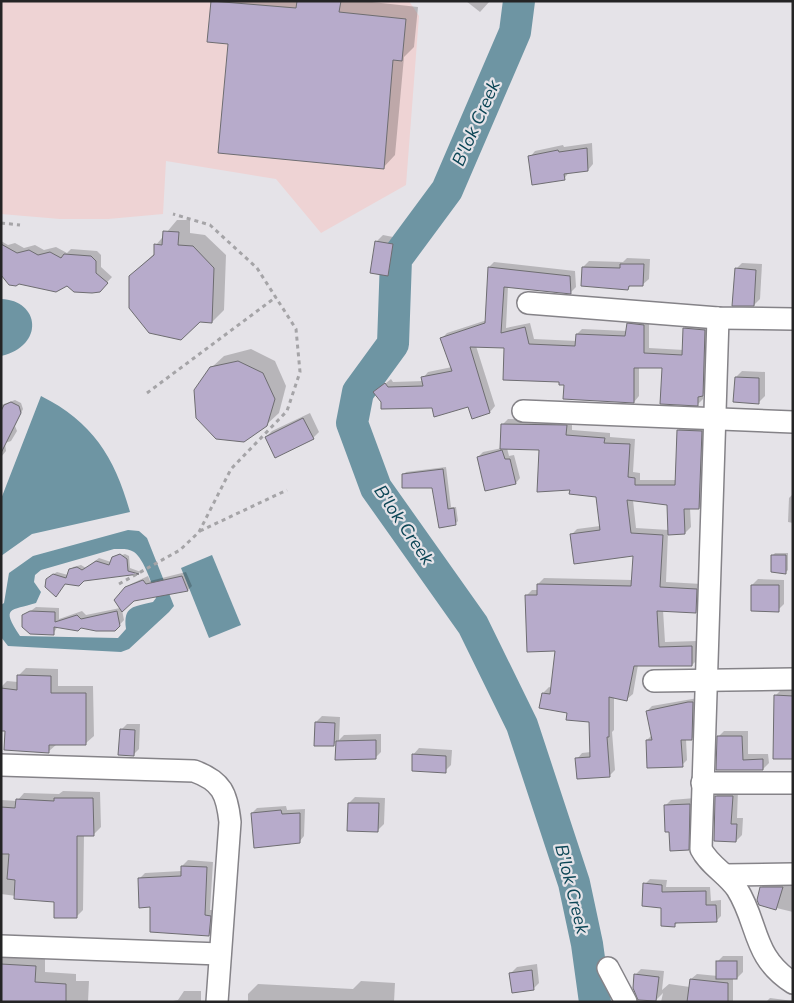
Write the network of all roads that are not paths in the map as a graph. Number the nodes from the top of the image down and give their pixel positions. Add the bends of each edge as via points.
1 (528, 303) dead end
2 (718, 318) junction
3 (793, 319) edge
4 (523, 411) dead end
5 (716, 419) junction
6 (793, 422) edge
7 (793, 680) edge
8 (708, 681) junction
9 (654, 682) dead end
10 (1, 764) edge
11 (702, 783) junction
12 (793, 783) edge
13 (724, 874) junction
14 (793, 874) edge
15 (1, 946) edge
16 (220, 954) junction
17 (608, 968) dead end
18 (793, 983) edge
19 (216, 1002) edge
20 (626, 1002) edge

1 - 2 street
2 - 3 street
2 - 5 street
4 - 5 street
5 - 6 street
5 - 8 street
7 - 8 street
8 - 9 street
8 - 11 street
10 - 16 street via 194,771 210,777 222,789 230,822
11 - 12 street
11 - 13 street via 701,849
13 - 14 street
13 - 18 street via 745,905 764,955
15 - 16 street
16 - 19 street
17 - 20 street

